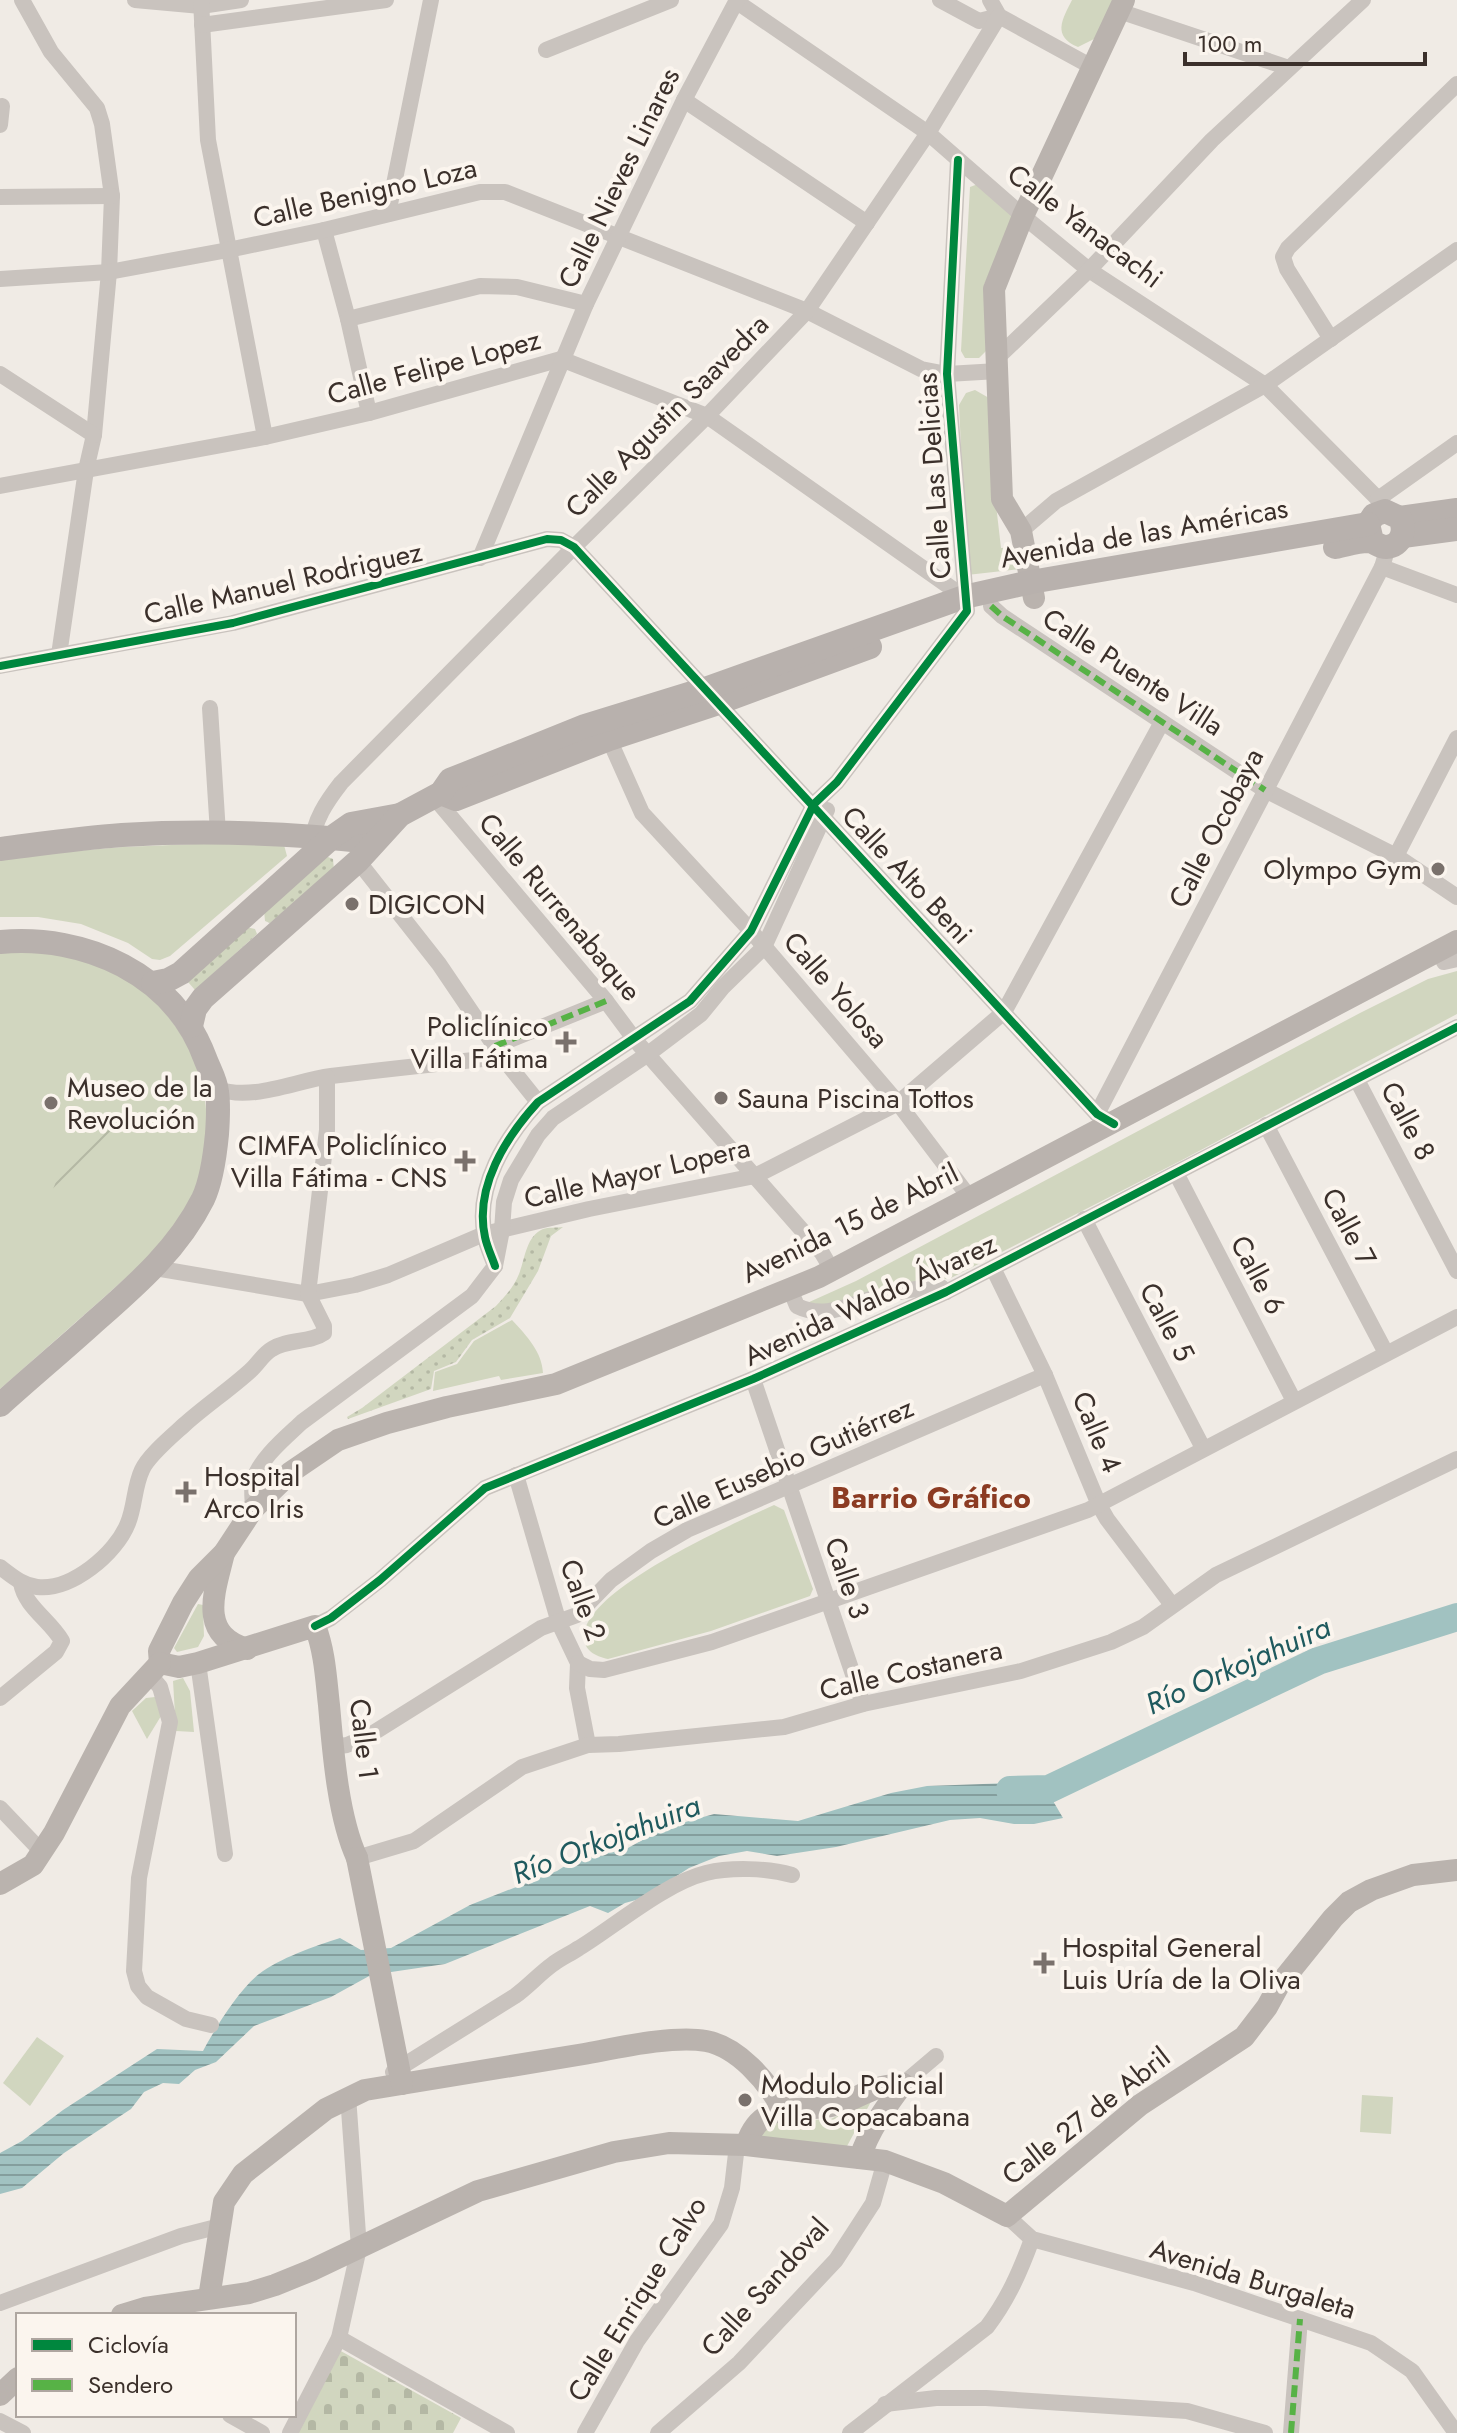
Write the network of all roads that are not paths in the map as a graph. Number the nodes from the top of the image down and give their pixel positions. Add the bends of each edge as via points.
1 (22, 0) edge
2 (135, 0) edge
3 (241, 0) edge
4 (386, 0) edge
5 (431, 0) edge
6 (671, 0) edge
7 (940, 0) edge
8 (990, 0) edge
9 (1363, 0) edge
10 (737, 1) edge
11 (201, 3) edge
12 (1122, 6) edge
13 (999, 16) junction
14 (202, 25) junction
15 (546, 50) dead end
16 (1094, 68) junction
17 (1289, 68) junction
18 (1457, 84) edge
19 (684, 100) junction
20 (2, 106) dead end
21 (0, 125) edge
22 (928, 133) junction
23 (958, 160) junction
24 (112, 196) junction
25 (0, 197) edge
26 (388, 214) junction
27 (1023, 216) junction
28 (867, 223) junction
29 (324, 230) junction
30 (618, 234) junction
31 (228, 250) junction
32 (1457, 250) edge
33 (1089, 270) junction
34 (109, 272) junction
35 (0, 279) edge
36 (586, 304) junction
37 (807, 311) junction
38 (348, 319) junction
39 (1331, 339) junction
40 (561, 359) junction
41 (998, 364) junction
42 (947, 374) junction
43 (1, 375) edge
44 (1265, 385) junction
45 (369, 413) junction
46 (707, 416) junction
47 (94, 435) junction
48 (265, 437) junction
49 (1457, 443) edge
50 (86, 470) junction
51 (0, 486) edge
52 (1457, 510) edge
53 (1457, 529) edge
54 (1384, 530) junction
55 (1021, 531) junction
56 (574, 547) junction
57 (480, 558) junction
58 (1032, 590) junction
59 (1457, 595) edge
60 (965, 604) junction
61 (991, 606) junction
62 (59, 655) junction
63 (0, 666) edge
64 (712, 696) junction
65 (210, 708) dead end
66 (1162, 722) junction
67 (1457, 738) edge
68 (609, 739) junction
69 (837, 782) junction
70 (1265, 790) junction
71 (438, 795) junction
72 (814, 804) junction
73 (400, 815) junction
74 (824, 819) junction
75 (218, 826) junction
76 (0, 832) edge
77 (317, 839) junction
78 (0, 849) edge
79 (365, 852) junction
80 (1396, 856) junction
81 (1457, 897) edge
82 (249, 913) junction
83 (751, 931) junction
84 (272, 938) junction
85 (0, 942) edge
86 (764, 947) junction
87 (1451, 951) edge
88 (153, 983) junction
89 (606, 1001) junction
90 (1004, 1012) junction
91 (191, 1026) junction
92 (1456, 1031) edge
93 (635, 1040) junction
94 (499, 1051) junction
95 (648, 1054) junction
96 (327, 1077) junction
97 (1357, 1080) junction
98 (217, 1089) junction
99 (538, 1102) junction
100 (898, 1103) junction
101 (1106, 1119) junction
102 (1266, 1125) junction
103 (1176, 1173) junction
104 (755, 1176) junction
105 (970, 1198) junction
106 (1084, 1219) junction
107 (502, 1230) junction
108 (484, 1234) junction
109 (495, 1266) junction
110 (155, 1268) junction
111 (993, 1268) junction
112 (832, 1270) junction
113 (1457, 1271) edge
114 (790, 1289) junction
115 (946, 1292) junction
116 (308, 1294) junction
117 (1457, 1317) edge
118 (1386, 1353) junction
119 (1045, 1375) junction
120 (753, 1379) junction
121 (1294, 1401) junction
122 (0, 1405) edge
123 (1203, 1448) junction
124 (1457, 1459) edge
125 (516, 1475) junction
126 (788, 1487) junction
127 (1099, 1505) junction
128 (253, 1509) junction
129 (224, 1553) junction
130 (0, 1567) edge
131 (21, 1583) junction
132 (828, 1602) junction
133 (1172, 1605) junction
134 (559, 1623) junction
135 (315, 1626) junction
136 (247, 1649) junction
137 (198, 1663) junction
138 (578, 1663) junction
139 (154, 1668) junction
140 (0, 1698) edge
141 (863, 1704) junction
142 (588, 1745) junction
143 (332, 1747) junction
144 (0, 1808) edge
145 (42, 1852) junction
146 (225, 1854) dead end
147 (357, 1858) junction
148 (1457, 1870) edge
149 (792, 1875) dead end
150 (0, 1884) edge
151 (211, 2025) dead end
152 (936, 2056) dead end
153 (402, 2084) junction
154 (903, 2084) junction
155 (356, 2093) junction
156 (782, 2108) junction
157 (742, 2145) junction
158 (860, 2158) junction
159 (885, 2161) junction
160 (1007, 2216) junction
161 (220, 2226) junction
162 (1032, 2239) junction
163 (359, 2248) junction
164 (209, 2298) junction
165 (0, 2303) edge
166 (129, 2313) edge
167 (1300, 2319) junction
168 (339, 2338) junction
169 (16, 2380) edge
170 (0, 2395) edge
171 (885, 2404) junction
172 (234, 2417) edge
173 (0, 2421) edge
174 (23, 2433) edge
175 (262, 2433) edge
176 (290, 2433) edge
177 (507, 2433) edge
178 (585, 2433) edge
179 (658, 2433) edge
180 (850, 2433) edge
181 (1265, 2433) edge
182 (1291, 2433) edge
183 (1456, 2433) edge

1 - 24 street via 51,52 97,108
2 - 11 street
3 - 11 street
4 - 14 street
5 - 26 street
6 - 15 street
7 - 13 street via 979,21
8 - 13 street
9 - 17 street
10 - 19 street, Calle Nieves Linares
10 - 22 street, Calle Yanacachi
11 - 14 street
12 - 16 main road
12 - 17 street
13 - 16 street
13 - 22 street, Calle Agustin Saavedra
14 - 31 street via 207,128
16 - 27 main road
17 - 33 street via 1212,140
18 - 39 street via 1283,257
19 - 28 street
19 - 30 street, Calle Nieves Linares
20 - 21 street
22 - 23 street, Calle Yanacachi
22 - 28 street, Calle Agustin Saavedra
23 - 27 street, Calle Yanacachi
23 - 42 street, Calle Las Delicias
24 - 25 street
24 - 34 street
26 - 29 street, Calle Benigno Loza
26 - 30 street, Calle Benigno Loza via 495,191
27 - 33 street, Calle Yanacachi
27 - 41 main road via 994,289
28 - 37 street, Calle Agustin Saavedra
29 - 31 street, Calle Benigno Loza
29 - 38 street
30 - 36 street, Calle Nieves Linares
30 - 37 street, Calle Benigno Loza
31 - 34 street, Calle Benigno Loza
31 - 48 street
32 - 39 street
33 - 41 street
33 - 44 street, Calle Yanacachi
34 - 35 street, Calle Benigno Loza
34 - 47 street
36 - 38 street via 517,287 480,286
36 - 40 street, Calle Nieves Linares
37 - 42 street, Calle Benigno Loza via 921,369
37 - 46 street, Calle Agustin Saavedra
38 - 45 street
39 - 44 street
40 - 45 street, Calle Felipe Lopez
40 - 46 street, Calle Felipe Lopez
40 - 57 street, Calle Nieves Linares
41 - 42 street, Calle Benigno Loza
41 - 55 main road via 1002,499
42 - 60 street, Calle Las Delicias
43 - 47 street
44 - 54 street, Calle Yanacachi
44 - 55 street via 1056,501
45 - 48 street, Calle Felipe Lopez
46 - 56 street, Calle Agustin Saavedra
46 - 60 street, Calle Felipe Lopez
47 - 50 street
48 - 50 street, Calle Felipe Lopez
49 - 54 street, Calle Ocobaya
50 - 51 street, Calle Felipe Lopez
50 - 62 street
52 - 54 main road, Avenida de las Américas
53 - 54 main road, Avenida de las Américas
54 - 58 main road, Avenida de las Américas
54 - 59 street, Calle Yanacachi
54 - 70 street, Calle Ocobaya
55 - 58 main road
56 - 57 street, Calle Manuel Rodriguez via 547,539
56 - 64 street, Calle Alto Beni
56 - 77 street, Calle Agustin Saavedra via 341,783 328,800
57 - 62 street, Calle Manuel Rodriguez via 233,623
58 - 60 main road, Avenida de las Américas
58 - 61 main road, Avenida de las Américas
60 - 61 main road, Avenida de las Américas
60 - 64 main road, Avenida de las Américas
60 - 69 street
61 - 66 street, Calle Puente Villa
62 - 63 street, Calle Manuel Rodriguez
64 - 68 main road, Avenida de las Américas
64 - 71 main road, Avenida de las Américas via 585,726 450,780
64 - 72 street, Calle Alto Beni
65 - 75 street
66 - 70 street, Calle Puente Villa
66 - 90 street, Calle Mayor Lopera
67 - 80 street
68 - 71 main road, Avenida de las Américas via 456,799
68 - 83 street, Calle Yolosa via 642,813
69 - 72 street
69 - 74 street
70 - 80 street, Calle Puente Villa
70 - 101 street, Calle Ocobaya
71 - 73 main road, Avenida de las Américas
71 - 89 street, Calle Rurrenabaque
72 - 74 street, Calle Alto Beni
72 - 83 street
73 - 77 main road via 351,824
73 - 79 main road
74 - 86 street
74 - 90 street, Calle Alto Beni
75 - 76 main road via 105,822
75 - 77 main road
75 - 78 main road
77 - 79 main road
77 - 82 main road
79 - 84 main road
79 - 94 street
80 - 81 street, Calle Puente Villa
82 - 84 main road
82 - 88 main road via 181,973
83 - 86 street, Calle Yolosa
83 - 93 street via 690,1001
84 - 91 main road via 203,998
85 - 88 main road via 65,943 115,960
86 - 95 street via 701,1014
86 - 100 street, Calle Yolosa
87 - 101 main road, Avenida 15 de Abril
88 - 91 main road
89 - 93 street, Calle Rurrenabaque
89 - 94 street
90 - 100 street, Calle Mayor Lopera
90 - 101 street, Calle Alto Beni
91 - 98 main road
92 - 97 street, Avenida Waldo Álvarez
93 - 95 street, Calle Rurrenabaque
93 - 99 street
94 - 96 street
94 - 99 street
95 - 104 street, Calle Rurrenabaque
95 - 107 street via 553,1118 538,1135 511,1180
96 - 98 street via 251,1093
96 - 116 street via 327,1130
97 - 102 street, Avenida Waldo Álvarez
97 - 113 street, Calle 8
98 - 110 main road via 216,1151 204,1196
99 - 108 street via 502,1149 488,1180
100 - 104 street, Calle Mayor Lopera
100 - 105 street, Calle Yolosa
101 - 105 main road, Avenida 15 de Abril
102 - 103 street, Avenida Waldo Álvarez
102 - 118 street, Calle 7
103 - 106 street, Avenida Waldo Álvarez
103 - 121 street, Calle 6
104 - 107 street, Calle Mayor Lopera
104 - 112 street, Calle Rurrenabaque
105 - 112 main road, Avenida 15 de Abril
106 - 111 street, Avenida Waldo Álvarez
106 - 123 street, Calle 5
107 - 108 street, Calle Mayor Lopera
107 - 109 street
108 - 109 street
108 - 116 street, Calle Mayor Lopera via 388,1275
109 - 128 street via 472,1296 284,1439 253,1483
110 - 116 street, Calle Mayor Lopera
110 - 122 main road
111 - 115 street, Avenida Waldo Álvarez
111 - 119 street, Calle 4
112 - 114 main road, Avenida 15 de Abril
114 - 115 street via 797,1306 816,1312 933,1286
114 - 128 main road, Avenida 15 de Abril via 556,1384 432,1411 338,1440 291,1472
115 - 120 street, Avenida Waldo Álvarez
116 - 131 street via 324,1333 271,1349 182,1427 143,1468 128,1524 101,1560 84,1574 52,1586
117 - 118 street
118 - 121 street
119 - 126 street, Calle Eusebio Gutiérrez
119 - 127 street, Calle 4
120 - 125 street, Avenida Waldo Álvarez
120 - 126 street, Calle 3
121 - 123 street
123 - 127 street
124 - 133 street, Calle Costanera via 1216,1575
125 - 134 street, Calle 2
125 - 135 street, Avenida Waldo Álvarez via 485,1488 380,1580
126 - 132 street, Calle 3
126 - 134 street, Calle Eusebio Gutiérrez via 651,1551 611,1580 577,1615
127 - 132 street
127 - 133 street, Calle 4
128 - 129 main road, Avenida 15 de Abril
129 - 136 main road via 213,1599 215,1623 226,1640
129 - 139 main road via 183,1603
130 - 131 street
131 - 140 street via 29,1603 62,1641 56,1652
132 - 138 street via 712,1642 604,1670
132 - 141 street, Calle 3
133 - 141 street, Calle Costanera via 1111,1642 1021,1671
134 - 138 street, Calle 2
134 - 143 street, Calle Eusebio Gutiérrez via 541,1628 370,1735
135 - 136 main road
135 - 143 main road, Calle 1 via 325,1667
136 - 137 main road
137 - 139 main road
137 - 146 street
138 - 142 street, Calle 2 via 577,1688
139 - 145 main road via 120,1706
139 - 151 street via 170,1722 139,1878 134,1971 147,1997 186,2019
141 - 142 street, Calle Costanera via 784,1727
142 - 147 street, Calle Costanera via 522,1767 414,1841
143 - 147 main road, Calle 1 via 349,1841
144 - 145 street
145 - 150 main road via 33,1865
147 - 153 main road, Calle 1, bridge
148 - 160 main road, Calle 27 de Abril via 1413,1875 1349,1902 1279,1985 1244,2037 1140,2105
149 - 155 street via 706,1873 659,1895 550,1966 503,2004
152 - 154 street
153 - 155 main road
153 - 156 main road via 690,2039 724,2047 759,2075
154 - 156 main road via 879,2087 825,2108
154 - 158 main road via 866,2139
155 - 161 main road via 326,2109 243,2174 224,2202
155 - 163 street
156 - 157 main road via 760,2120
157 - 158 main road
157 - 163 main road via 669,2143 533,2173 478,2191
157 - 178 street, Calle Enrique Calvo via 721,2224 637,2341
158 - 159 main road
159 - 160 main road via 944,2183
159 - 179 street, Calle Sandoval via 873,2203 836,2260 739,2363
160 - 162 street, Avenida Burgaleta
161 - 164 main road
161 - 165 street
162 - 167 street, Avenida Burgaleta via 1194,2283
162 - 171 street via 1018,2279 987,2327
163 - 164 main road via 275,2285
163 - 168 street
164 - 166 main road
167 - 182 street
167 - 183 street, Avenida Burgaleta via 1371,2343 1395,2357 1412,2371
168 - 176 street
168 - 177 street
169 - 170 main road
171 - 180 street
171 - 181 street via 986,2398 1187,2411
172 - 175 street
173 - 174 street

